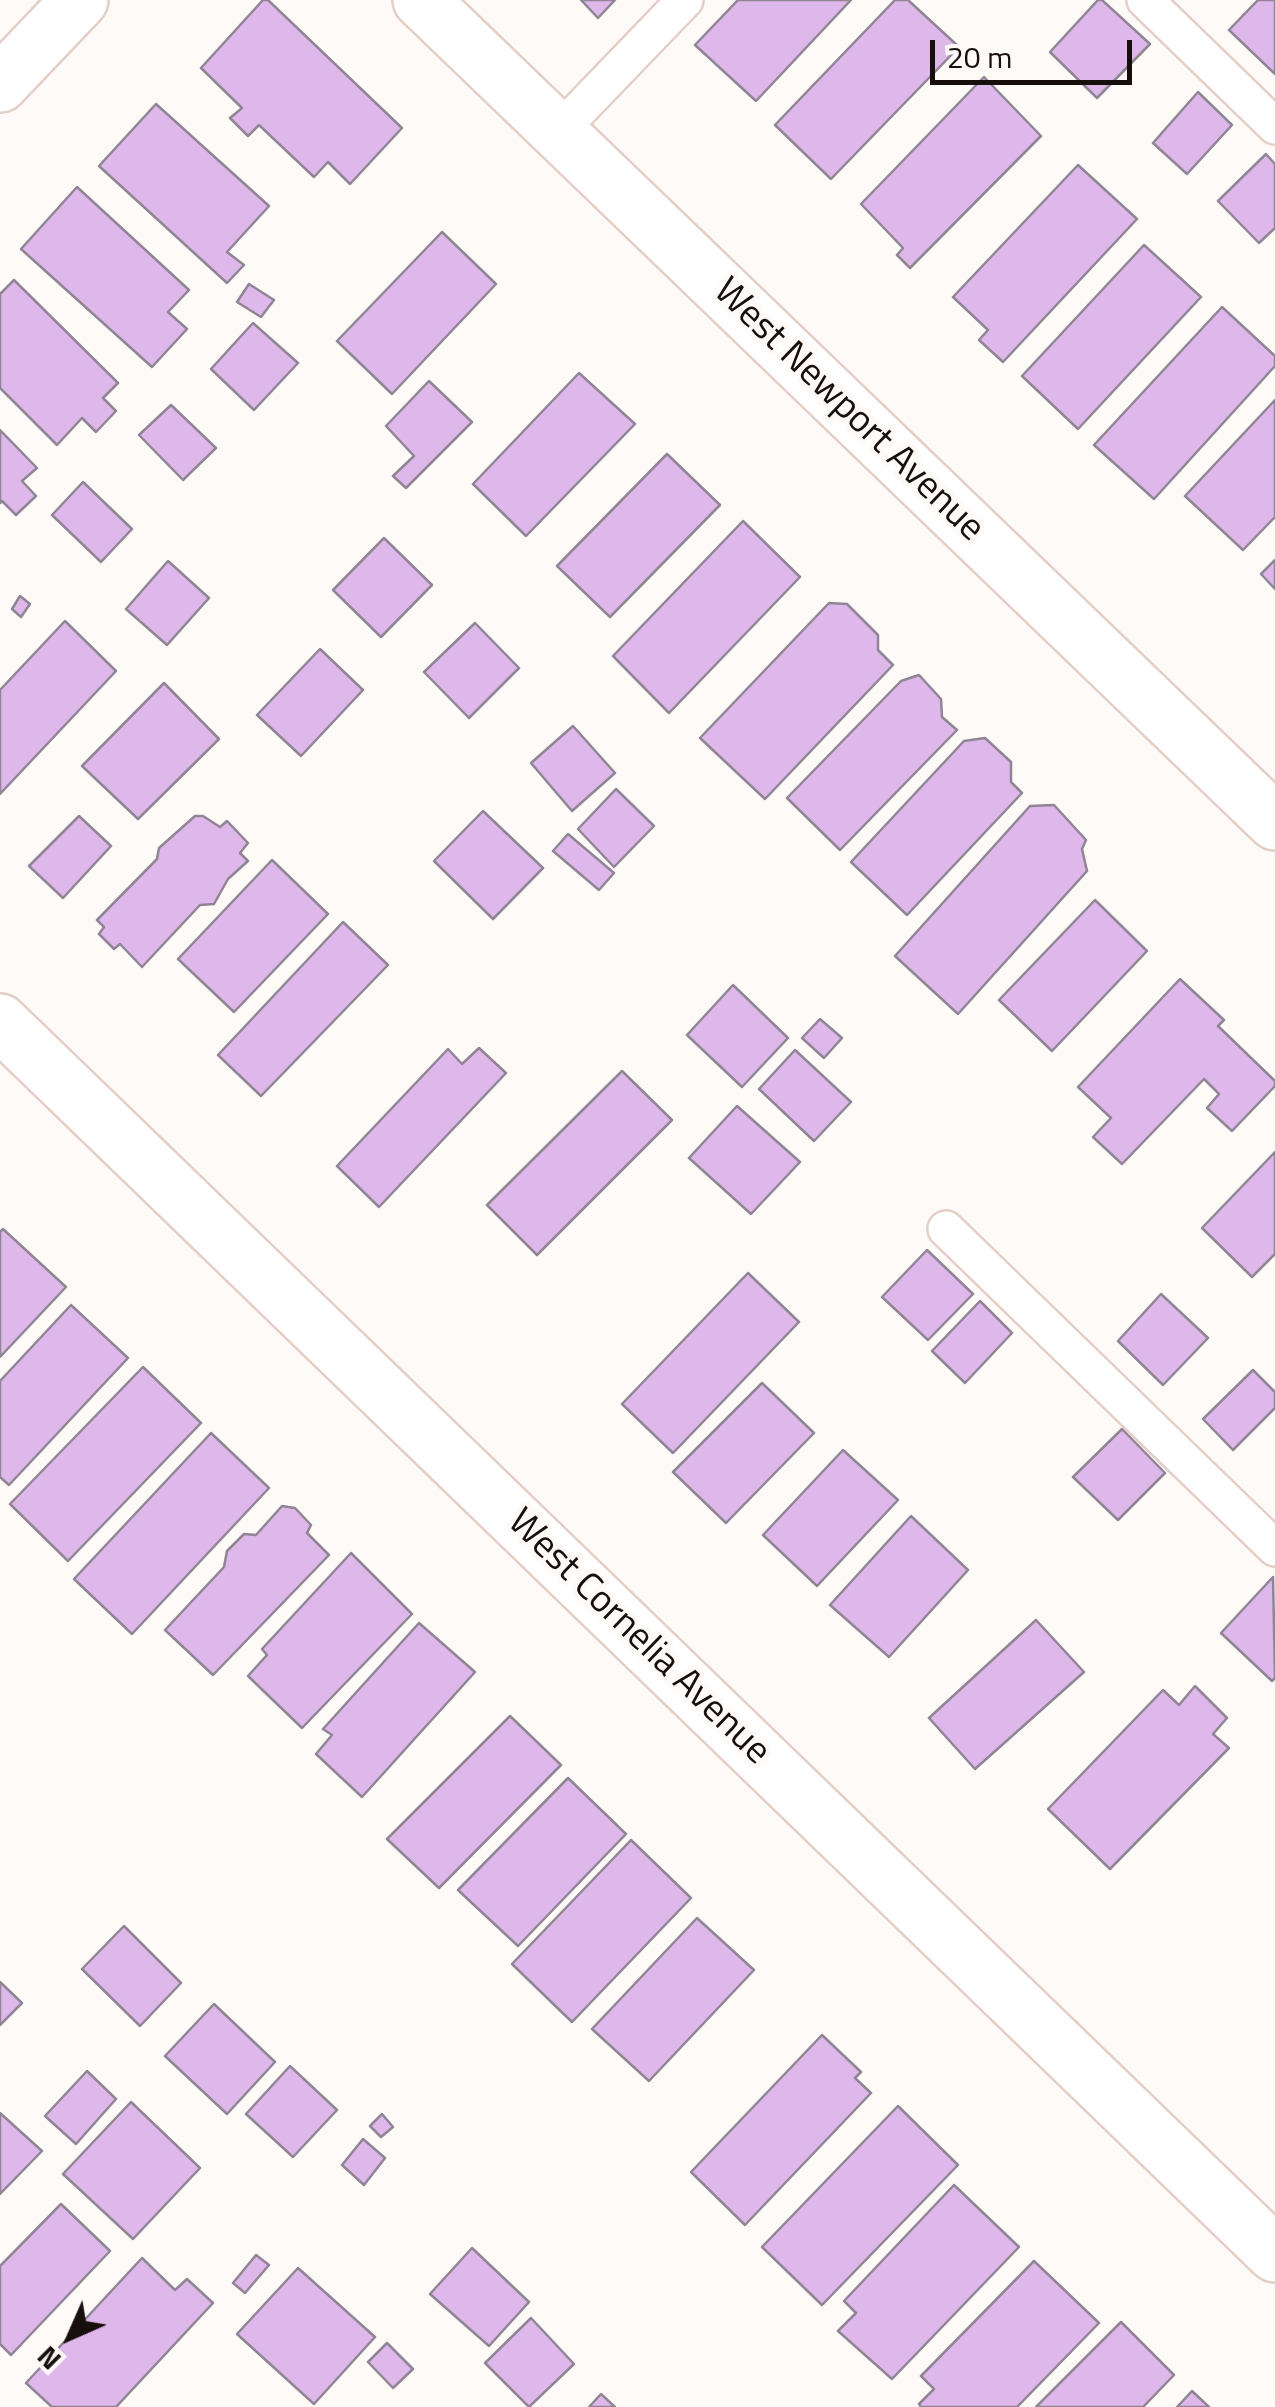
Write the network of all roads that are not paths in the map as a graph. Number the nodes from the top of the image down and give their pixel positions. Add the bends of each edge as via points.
1 (80, 0) edge
2 (421, 0) edge
3 (685, 0) edge
4 (1145, 0) edge
5 (0, 84) edge
6 (1275, 126) edge
7 (558, 132) junction
8 (1275, 822) edge
9 (0, 1022) edge
10 (946, 1229) dead end
11 (1275, 1548) edge
12 (1275, 2254) edge

1 - 5 street
2 - 7 street, West Newport Avenue
3 - 7 lane
4 - 6 lane
7 - 8 street, West Newport Avenue
9 - 12 street, West Cornelia Avenue
10 - 11 lane

